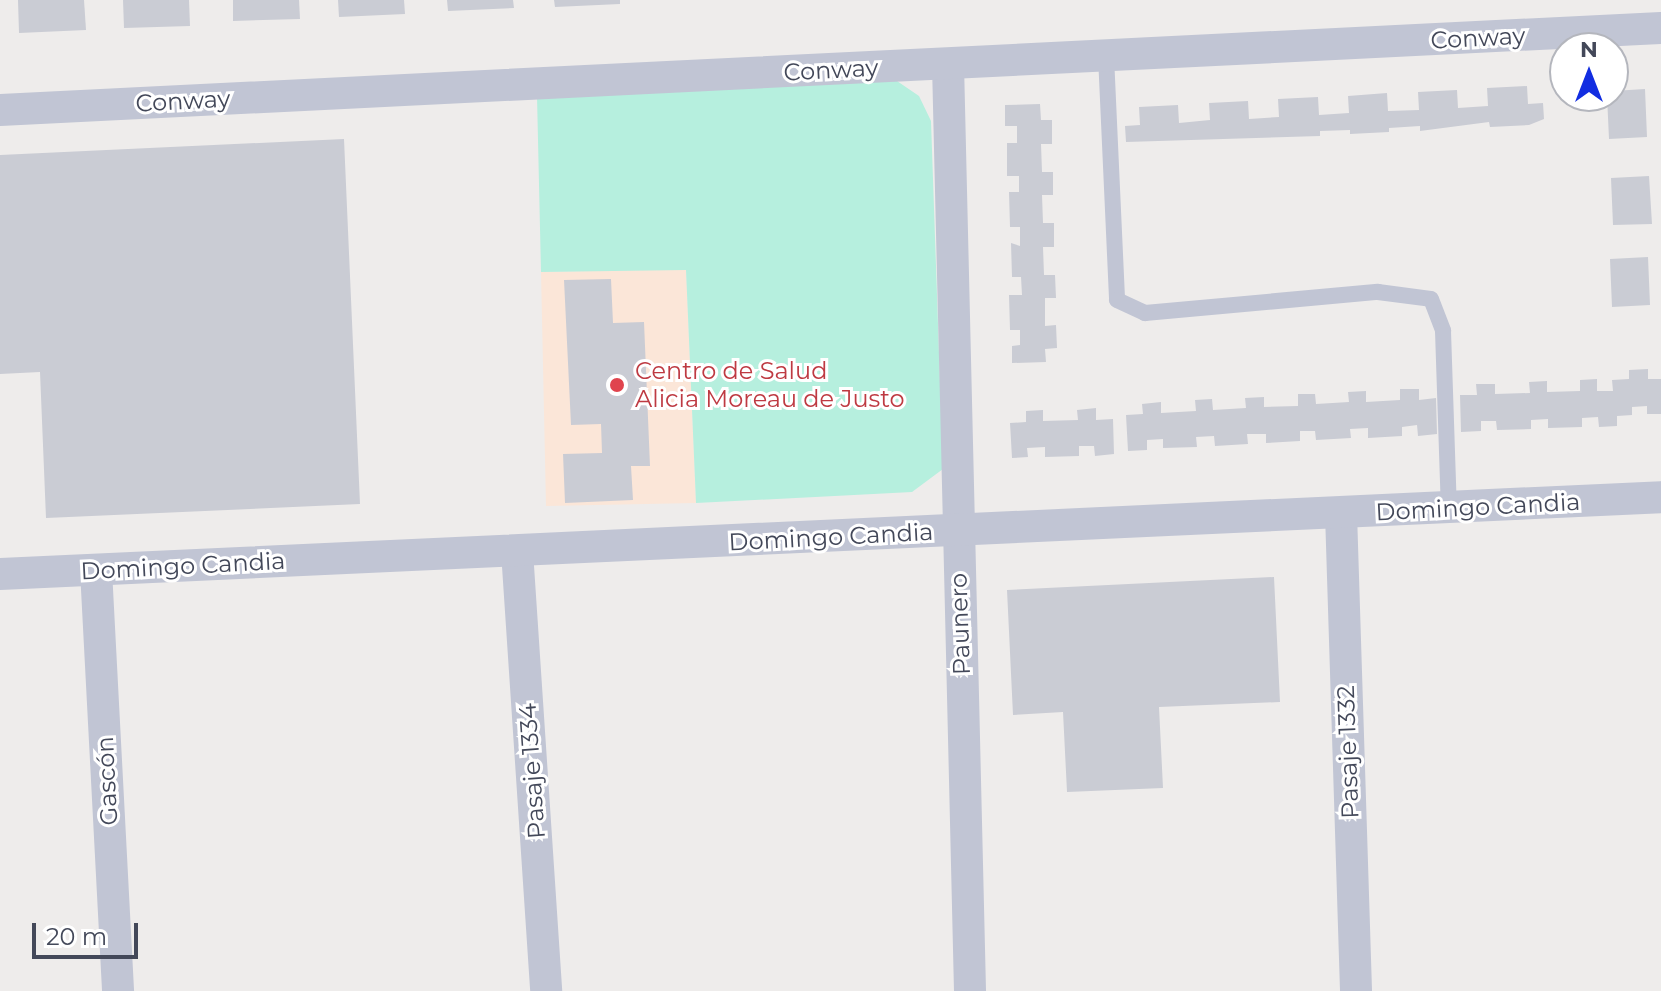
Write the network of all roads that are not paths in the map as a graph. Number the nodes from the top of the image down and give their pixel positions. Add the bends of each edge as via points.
1 (1661, 28) edge
2 (1106, 56) junction
3 (948, 64) junction
4 (0, 110) edge
5 (1661, 497) edge
6 (1449, 509) junction
7 (1341, 513) junction
8 (957, 532) junction
9 (517, 551) junction
10 (96, 570) junction
11 (0, 574) edge
12 (118, 991) edge
13 (546, 991) edge
14 (970, 991) edge
15 (1356, 991) edge

1 - 2 street, Conway
2 - 3 street, Conway
2 - 6 lane via 1117,300 1145,313 1378,292 1431,299 1443,331
3 - 4 street, Conway
3 - 8 street, Paunero
5 - 6 street, Domingo Candia
6 - 7 street, Domingo Candia
7 - 8 street, Domingo Candia
7 - 15 street, Pasaje 1332
8 - 9 street, Domingo Candia
8 - 14 street, Paunero
9 - 10 street, Domingo Candia
9 - 13 street, Pasaje 1334
10 - 11 street, Domingo Candia
10 - 12 street, Gascón

